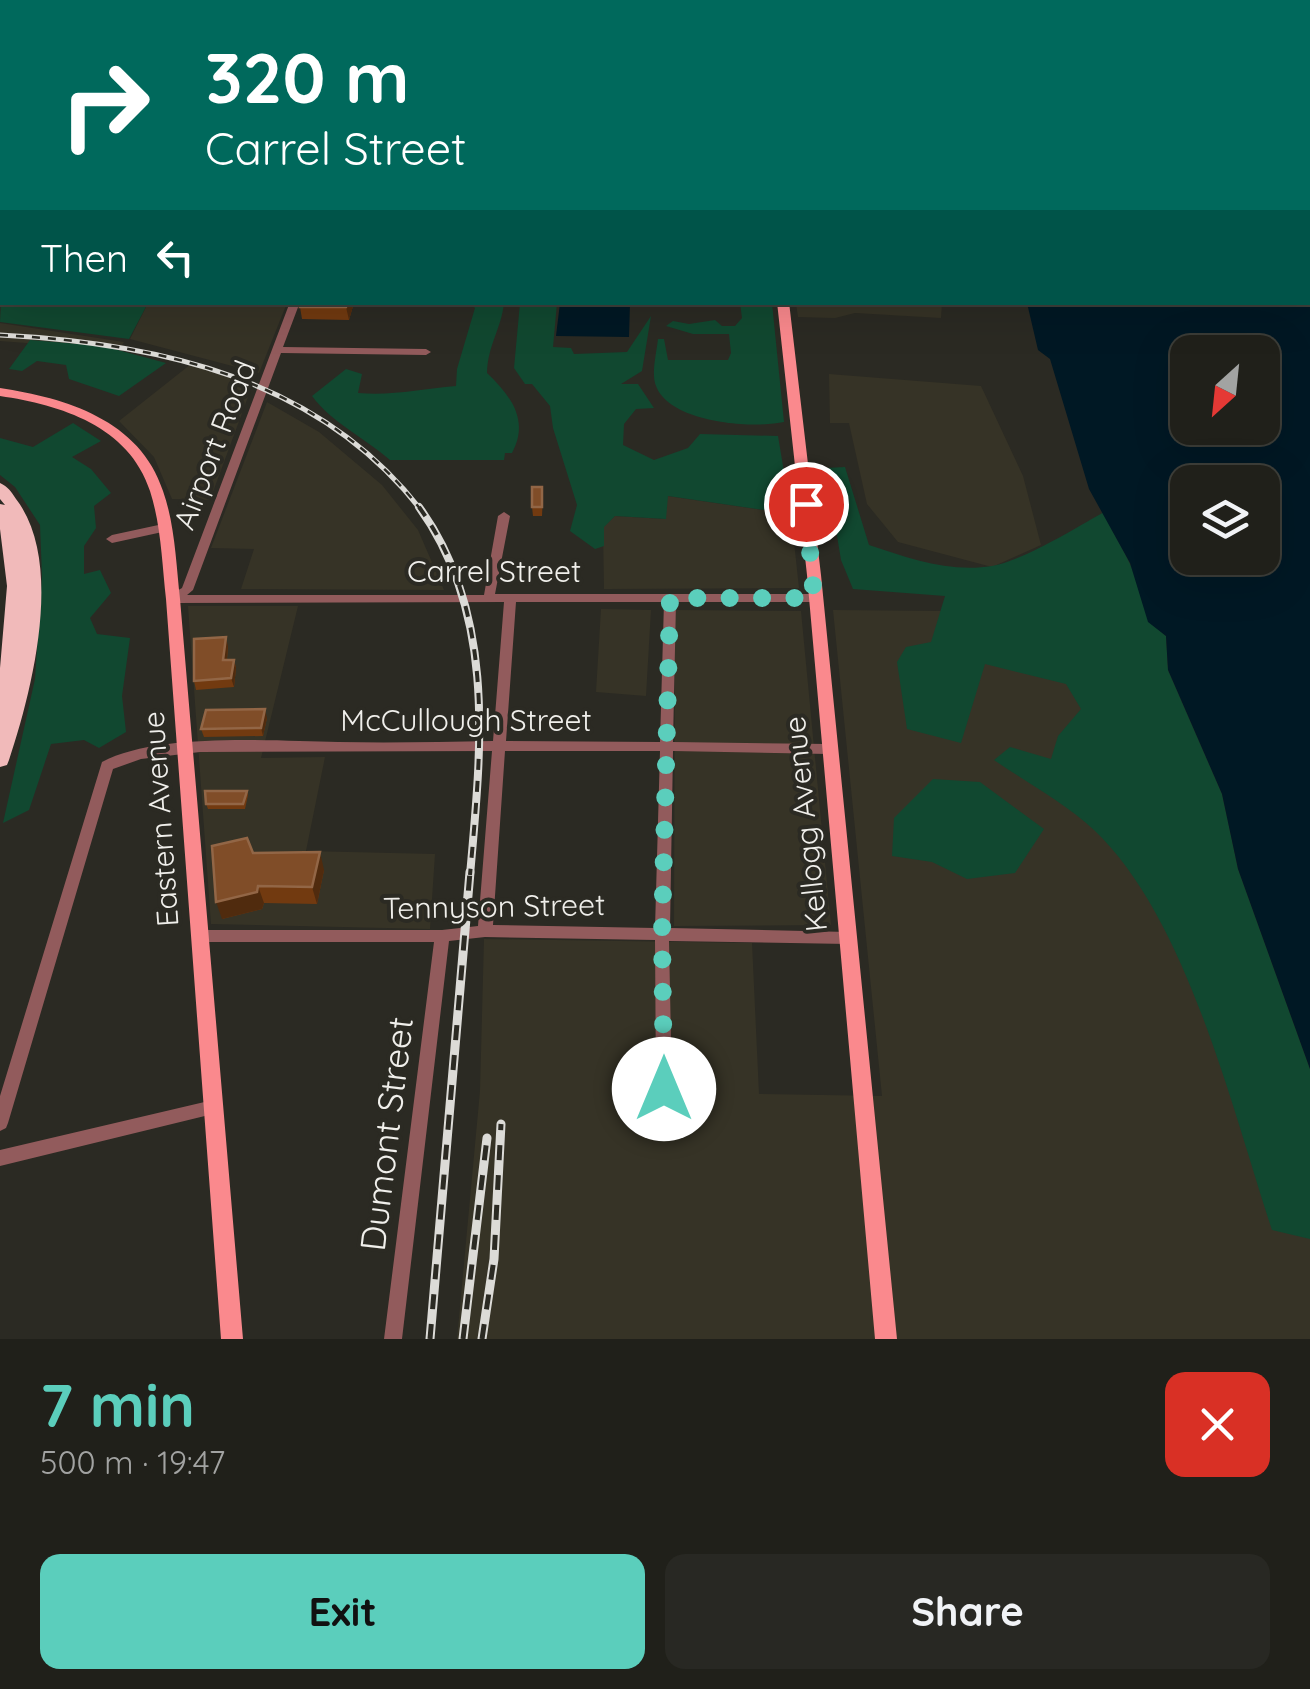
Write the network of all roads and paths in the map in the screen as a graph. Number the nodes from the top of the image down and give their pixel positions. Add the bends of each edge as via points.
1 (294, 305) edge
2 (783, 305) edge
3 (278, 350) junction
4 (426, 352) dead end
5 (0, 392) edge
6 (0, 488) edge
7 (0, 509) edge
8 (504, 516) dead end
9 (163, 528) junction
10 (112, 539) dead end
11 (510, 597) junction
12 (489, 598) junction
13 (670, 598) junction
14 (814, 598) junction
15 (173, 599) junction
16 (0, 725) edge
17 (499, 746) junction
18 (665, 747) junction
19 (828, 749) junction
20 (187, 750) junction
21 (0, 760) edge
22 (485, 931) junction
23 (662, 934) junction
24 (200, 936) junction
25 (442, 936) junction
26 (848, 938) junction
27 (664, 1089) dead end
28 (213, 1108) junction
29 (0, 1123) edge
30 (0, 1158) edge
31 (232, 1339) edge
32 (392, 1339) edge
33 (886, 1339) edge

1 - 3 street, Airport Road
2 - 14 main road, Kellogg Avenue
3 - 4 street
3 - 15 street, Airport Road via 187,590
5 - 9 main road, Eastern Avenue via 71,409 127,442 153,480
6 - 21 highway via 18,510 30,556 23,674
7 - 16 highway via 10,534 14,584
8 - 12 street
9 - 10 street
9 - 15 main road, Eastern Avenue
11 - 12 street, Carrel Street
11 - 13 street, Carrel Street
11 - 17 street
12 - 15 street, Carrel Street
13 - 14 street, Carrel Street
13 - 18 street
14 - 19 main road, Kellogg Avenue
15 - 20 main road, Eastern Avenue
17 - 18 street, McCullough Street
17 - 20 street, McCullough Street
17 - 22 street
18 - 19 street, McCullough Street
18 - 23 street
19 - 26 main road, Kellogg Avenue
20 - 24 main road, Eastern Avenue
20 - 29 street, McCullough Street via 107,766
22 - 23 street, Tennyson Street
22 - 25 street, Tennyson Street
23 - 26 street, Tennyson Street
23 - 27 street
24 - 25 street, Tennyson Street
24 - 28 main road, Eastern Avenue
25 - 32 street, Dumont Street
26 - 33 main road, Kellogg Avenue
28 - 30 street
28 - 31 main road, Eastern Avenue

